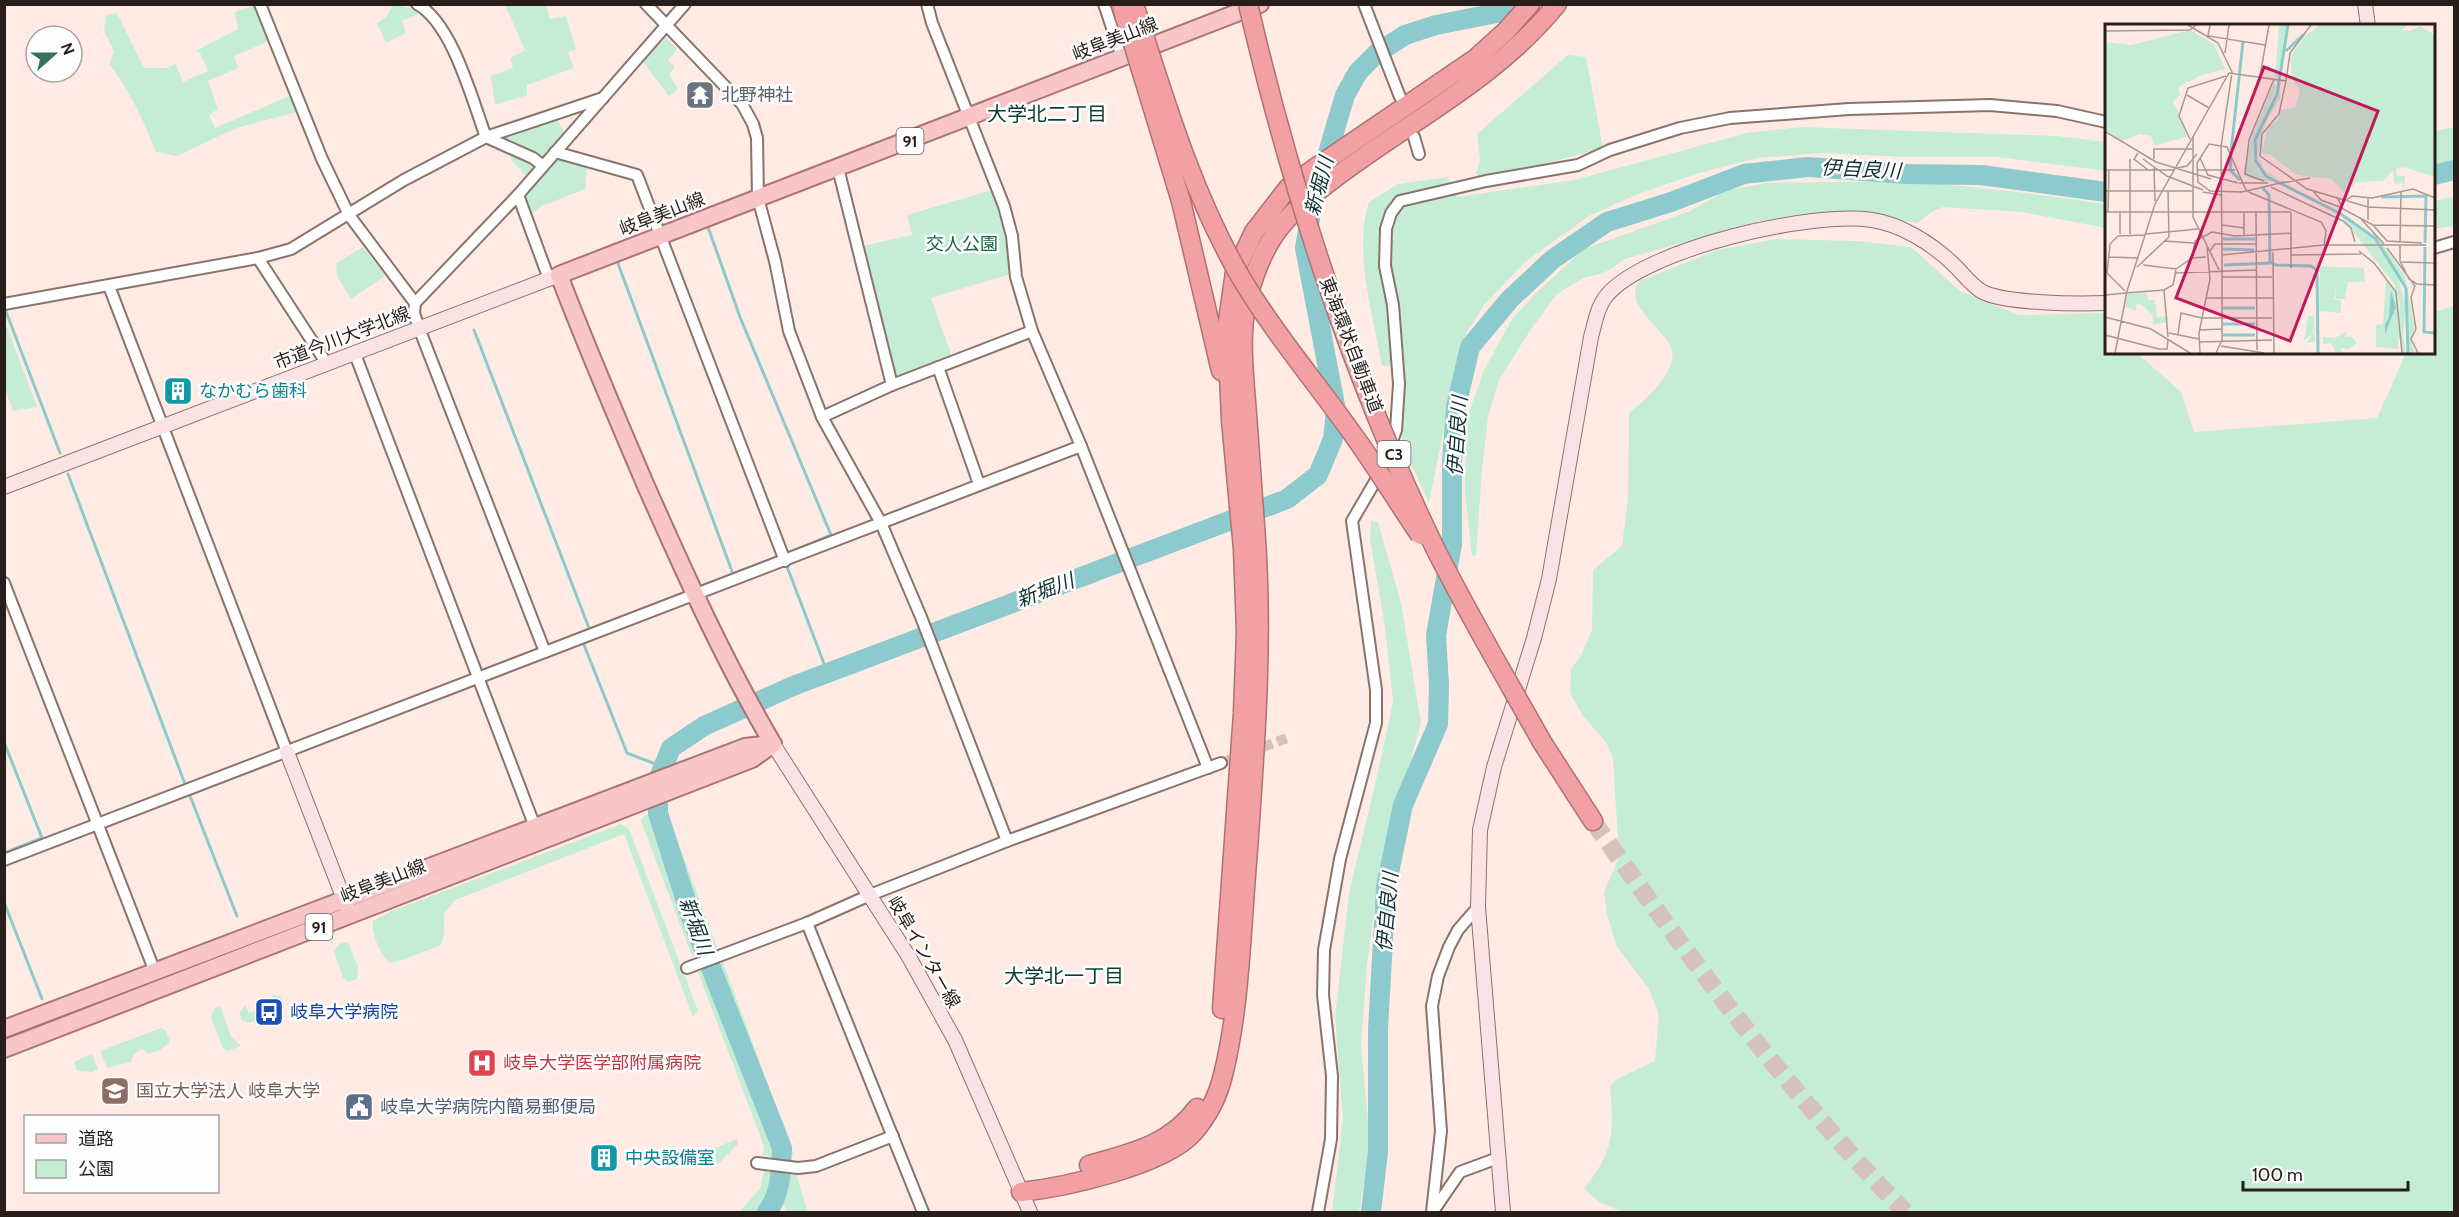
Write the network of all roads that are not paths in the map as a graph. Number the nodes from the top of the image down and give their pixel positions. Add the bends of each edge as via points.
1 (260, 4) edge
2 (646, 4) edge
3 (684, 4) edge
4 (927, 4) edge
5 (1104, 4) edge
6 (1121, 4) edge
7 (1134, 4) edge
8 (1248, 4) edge
9 (1260, 4) edge
10 (1364, 4) edge
11 (1530, 4) edge
12 (1557, 4) edge
13 (2365, 4) edge
14 (422, 5) edge
15 (2368, 24) edge
16 (668, 25) junction
17 (1122, 57) junction
18 (1400, 97) dead end
19 (603, 98) junction
20 (969, 118) junction
21 (2105, 122) edge
22 (486, 137) junction
23 (1414, 137) dead end
24 (555, 152) junction
25 (1419, 154) dead end
26 (542, 165) junction
27 (838, 168) junction
28 (1290, 180) junction
29 (518, 195) junction
30 (758, 198) junction
31 (349, 215) junction
32 (660, 236) junction
33 (2454, 242) edge
34 (2435, 247) edge
35 (258, 258) junction
36 (554, 277) junction
37 (109, 286) junction
38 (415, 303) junction
39 (2105, 303) edge
40 (4, 304) edge
41 (419, 328) junction
42 (1032, 331) junction
43 (355, 354) junction
44 (327, 364) junction
45 (938, 367) junction
46 (892, 385) junction
47 (822, 417) junction
48 (1231, 420) junction
49 (162, 426) junction
50 (1081, 446) junction
51 (979, 484) junction
52 (4, 487) edge
53 (1245, 489) junction
54 (881, 523) junction
55 (785, 561) junction
56 (4, 583) edge
57 (694, 594) junction
58 (1460, 596) junction
59 (545, 652) junction
60 (478, 678) junction
61 (772, 744) junction
62 (287, 752) junction
63 (1221, 763) tunnel mouth
64 (1208, 768) junction
65 (633, 797) junction
66 (1593, 821) tunnel mouth
67 (98, 824) junction
68 (535, 827) junction
69 (1007, 841) junction
70 (4, 860) edge
71 (870, 895) junction
72 (348, 907) junction
73 (1478, 907) junction
74 (807, 923) junction
75 (687, 968) dead end
76 (155, 972) junction
77 (4, 1029) edge
78 (4, 1049) edge
79 (893, 1136) junction
80 (1498, 1158) junction
81 (757, 1163) dead end
82 (1021, 1192) junction
83 (923, 1212) edge
84 (1030, 1212) edge
85 (1318, 1212) edge
86 (1432, 1212) edge
87 (1503, 1212) edge

1 - 31 street via 322,159
2 - 16 street
3 - 16 street
4 - 20 street
5 - 17 street
6 - 48 highway, bridge via 1181,201
7 - 58 highway, bridge via 1178,138 1217,233 1241,277 1360,444
8 - 28 highway, 東海環状自動車道 / C3, bridge
9 - 17 main road, 岐阜美山線 / 91
9 - 28 highway, bridge
10 - 18 street
11 - 28 highway via 1475,59 1372,130
12 - 53 highway via 1544,21 1486,72 1311,196 1284,222 1250,286 1243,324
13 - 15 street
14 - 22 street via 447,39
16 - 19 street
16 - 30 street via 742,104 753,124 757,138
17 - 20 main road, 岐阜美山線 / 91
19 - 22 street
19 - 24 street
20 - 27 main road, 岐阜美山線 / 91
20 - 42 street via 1004,206 1016,277
21 - 85 street via 2057,111 1980,105 1730,118 1680,128 1610,150 1578,165 1400,201 1391,213 1386,229 1385,266 1393,305 1399,384 1396,430 1383,468 1352,521 1376,690 1376,723 1340,858 1324,950 1323,995 1332,1076 1331,1139
22 - 26 street
22 - 31 street via 404,180
23 - 25 street
24 - 26 street
24 - 32 street via 637,175
26 - 29 street
27 - 30 main road, 岐阜美山線 / 91
27 - 46 street
28 - 48 highway via 1254,232 1235,272 1227,328
28 - 58 highway, 東海環状自動車道 / C3, bridge via 1360,372 1418,511
29 - 36 street
29 - 38 street
30 - 32 main road, 岐阜美山線 / 91
30 - 47 street via 789,331
31 - 35 street via 291,249
31 - 38 street
32 - 36 main road, 岐阜美山線 / 91
32 - 55 street
33 - 34 street
35 - 37 street
35 - 44 street
36 - 41 street, 市道今川大学北線
36 - 57 main road
37 - 40 street
37 - 49 street
38 - 41 street
39 - 73 street via 1996,298 1980,290 1949,260 1909,232 1873,220 1830,219 1776,226 1700,247 1651,266 1622,281 1608,294 1600,305 1591,337 1550,579 1494,767 1480,830
41 - 43 street, 市道今川大学北線
41 - 59 street
42 - 45 street
42 - 50 street
43 - 44 street, 市道今川大学北線
43 - 60 street
44 - 49 street, 市道今川大学北線
45 - 46 street
45 - 51 street
46 - 47 street
47 - 54 street
48 - 53 highway
49 - 52 street, 市道今川大学北線
49 - 62 street
50 - 51 street
50 - 64 street
51 - 54 street
53 - 82 highway via 1260,632 1257,716 1238,979 1223,1077 1209,1111 1190,1136 1157,1157 1049,1189
54 - 55 street
54 - 69 street
55 - 57 street
56 - 67 street
57 - 59 street
57 - 61 main road
58 - 66 highway, 東海環状自動車道 / C3, bridge via 1542,742
59 - 60 street
60 - 62 street
60 - 68 street
61 - 65 main road, 岐阜美山線 / 91 via 746,747 675,774
61 - 65 main road, 岐阜美山線 / 91 via 752,759 669,791
61 - 71 street, 岐阜インター線
62 - 67 street
62 - 72 street
63 - 64 street
64 - 69 street
65 - 68 main road, 岐阜美山線 / 91
65 - 72 main road, 岐阜美山線 / 91
67 - 70 street
67 - 76 street
68 - 72 main road, 岐阜美山線 / 91
69 - 71 street
71 - 74 street
71 - 82 street, 岐阜インター線 via 955,1041
72 - 76 main road, 岐阜美山線 / 91
72 - 78 main road, 岐阜美山線 / 91
73 - 80 street
73 - 86 street via 1449,947 1432,1006 1441,1131
74 - 75 street
74 - 79 street
76 - 77 main road, 岐阜美山線 / 91
79 - 81 street via 816,1166
79 - 83 street
80 - 86 street via 1460,1172
80 - 87 street
82 - 84 street, 岐阜インター線

